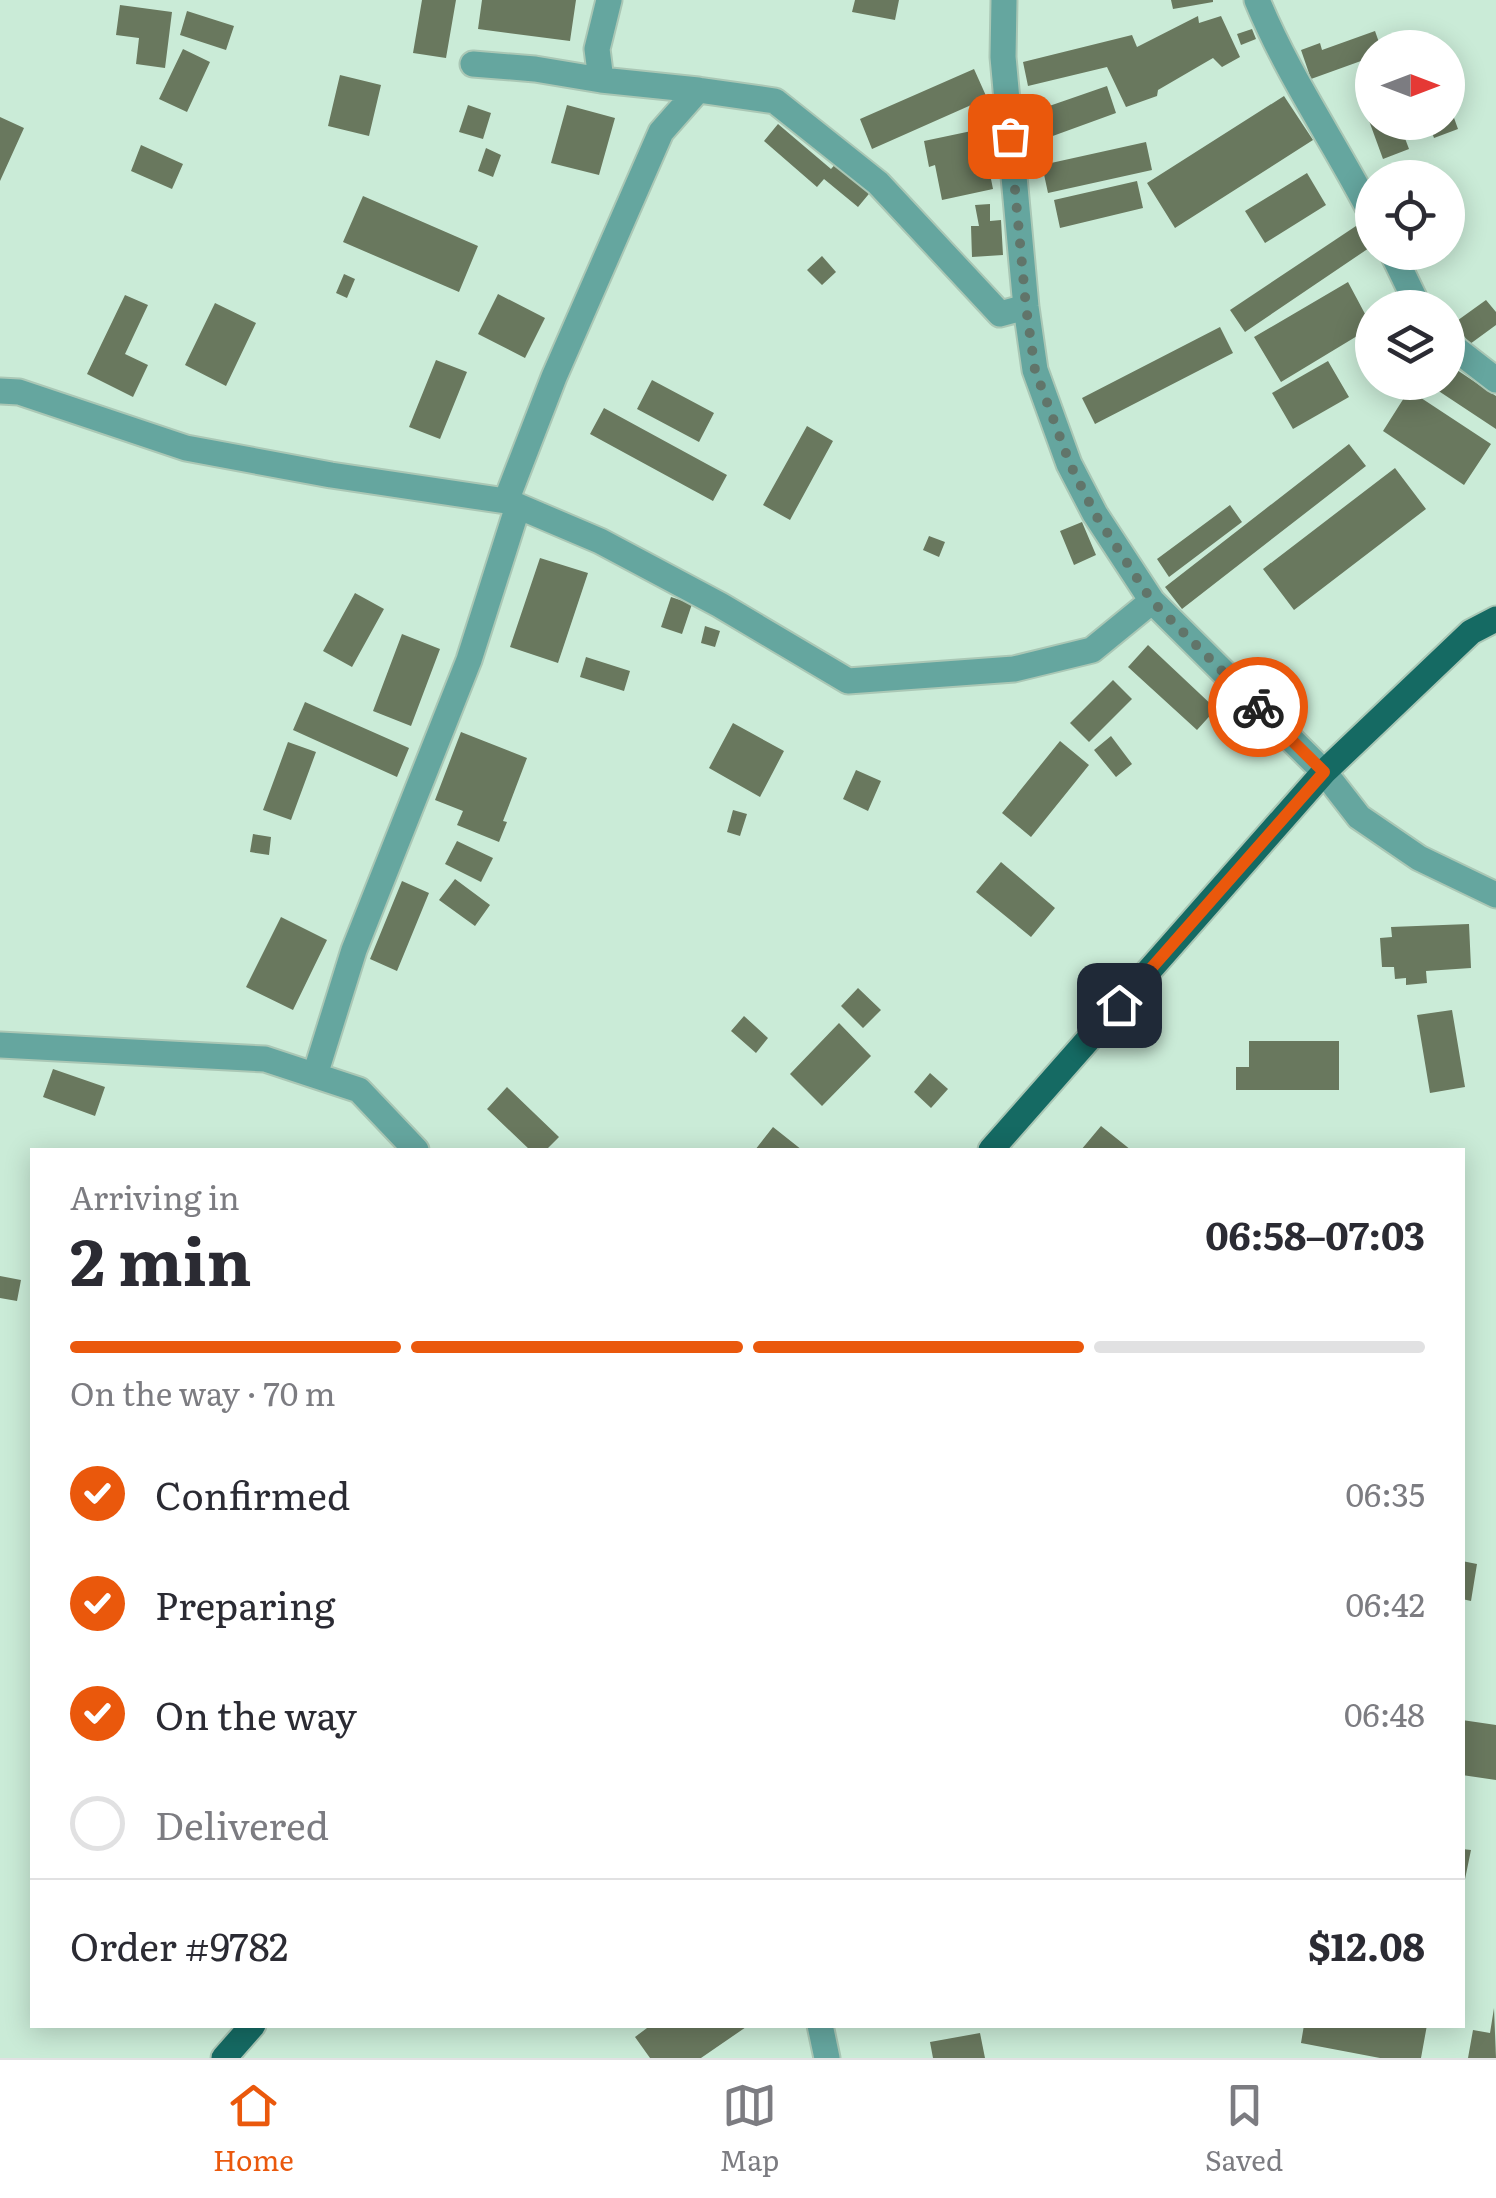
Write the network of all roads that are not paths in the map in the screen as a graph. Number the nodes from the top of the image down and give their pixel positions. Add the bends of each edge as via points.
1 (609, 0) edge
2 (1004, 0) edge
3 (1257, 0) edge
4 (473, 64) dead end
5 (601, 80) junction
6 (698, 90) junction
7 (1355, 186) edge
8 (1026, 307) junction
9 (1465, 356) edge
10 (1496, 380) edge
11 (0, 391) edge
12 (512, 504) junction
13 (1152, 601) junction
14 (1496, 619) edge
15 (1324, 772) junction
16 (1496, 894) edge
17 (0, 1045) edge
18 (315, 1076) junction
19 (414, 1148) edge
20 (993, 1148) edge
21 (250, 2028) edge
22 (821, 2028) edge
23 (224, 2058) edge
24 (828, 2058) edge

1 - 5 street via 597,48
2 - 8 street via 1003,57
3 - 7 street
4 - 5 street
5 - 6 street
6 - 8 street via 775,101 878,182 1000,314
6 - 12 street via 661,132 554,377
8 - 13 street via 1035,370 1070,464
9 - 10 street
11 - 12 street via 186,448
12 - 13 street via 600,541 848,682 1014,670 1092,650
12 - 18 street via 468,660 354,950
13 - 15 street
14 - 15 main road via 1472,632
15 - 16 street via 1359,817 1418,858
15 - 20 main road
17 - 18 street via 265,1059
18 - 19 street via 359,1090
21 - 23 main road
22 - 24 street

